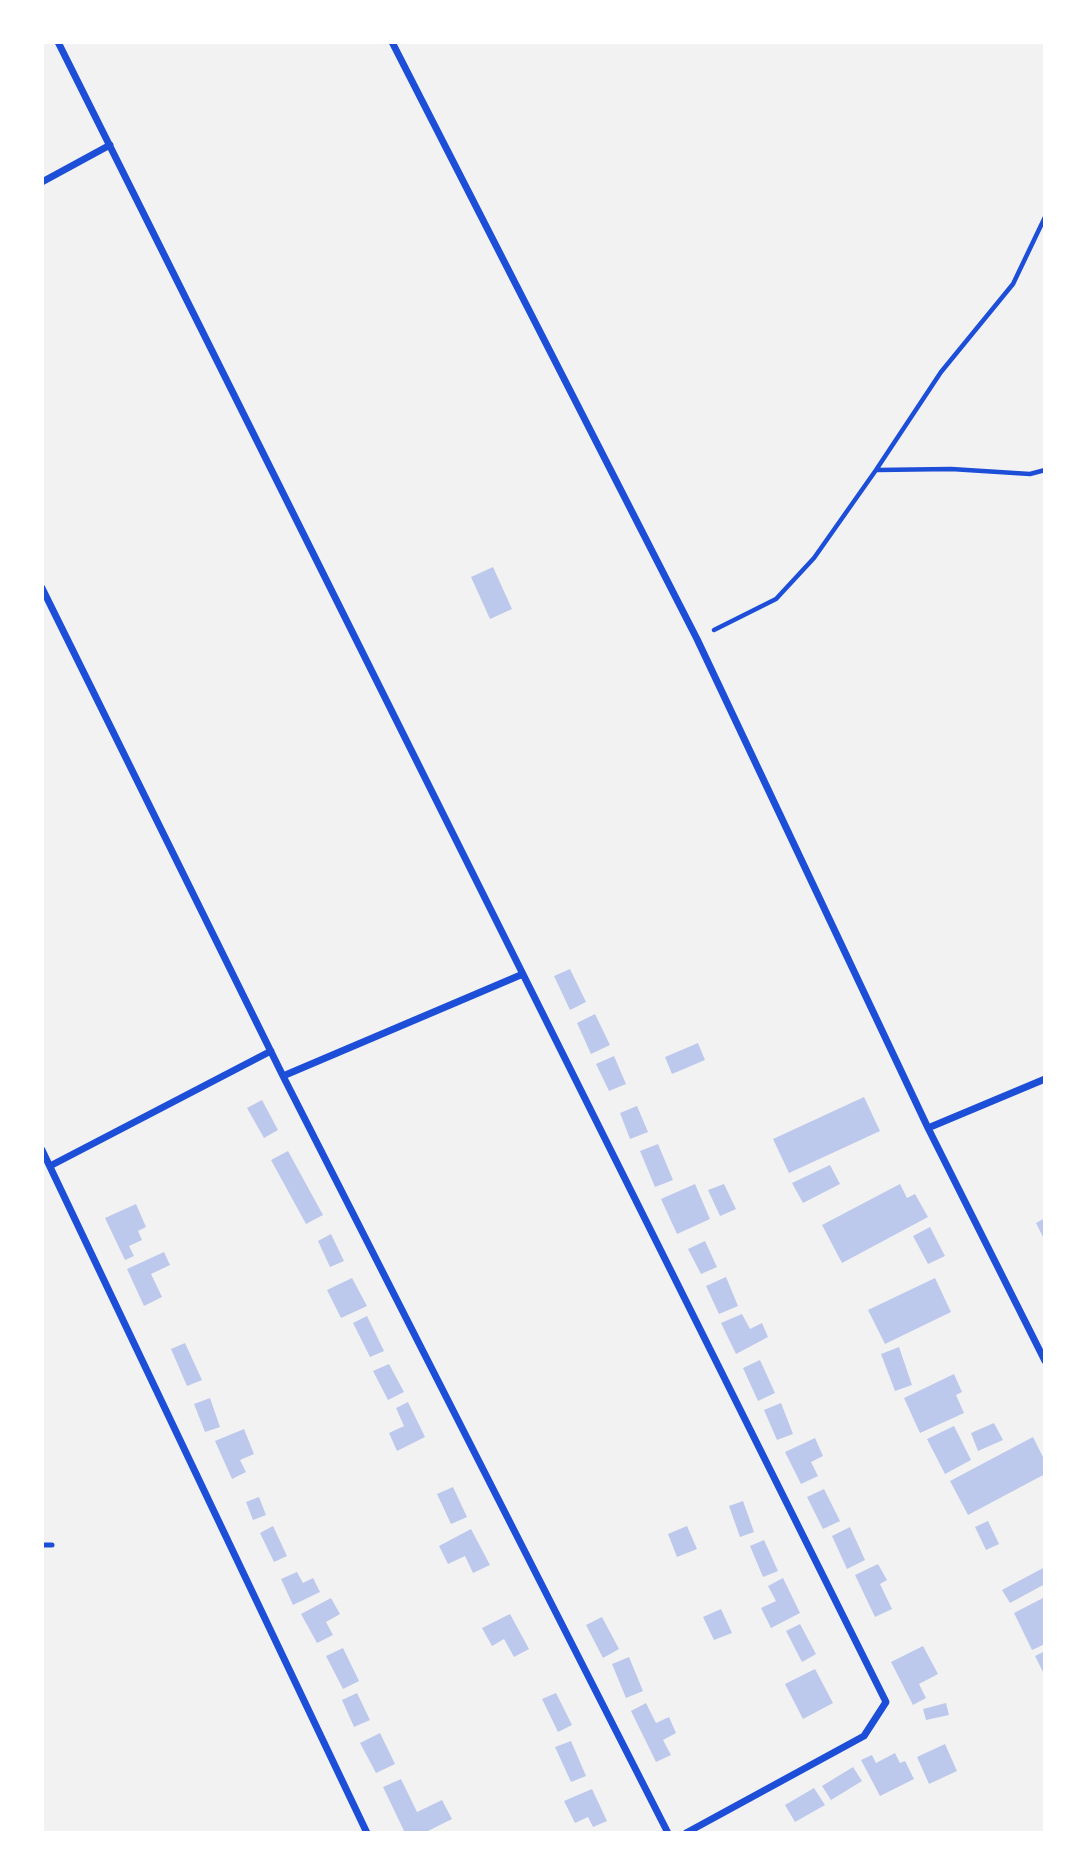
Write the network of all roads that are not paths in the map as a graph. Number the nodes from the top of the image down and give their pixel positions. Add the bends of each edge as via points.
1 (58, 42) edge
2 (392, 42) edge
3 (110, 145) junction
4 (42, 182) edge
5 (42, 588) edge
6 (523, 974) junction
7 (271, 1051) junction
8 (283, 1076) junction
9 (1045, 1079) edge
10 (928, 1128) junction
11 (42, 1150) edge
12 (50, 1166) junction
13 (1045, 1361) edge
14 (42, 1545) edge
15 (52, 1545) dead end
16 (368, 1833) edge
17 (668, 1833) edge
18 (687, 1833) edge

1 - 3 street
2 - 10 street via 697,639
3 - 4 street
3 - 6 street
5 - 7 street
6 - 8 street
6 - 18 street via 886,1702 864,1736
7 - 8 street
7 - 12 street
8 - 17 street
9 - 10 street
10 - 13 street
11 - 12 street
12 - 16 street
14 - 15 lane

